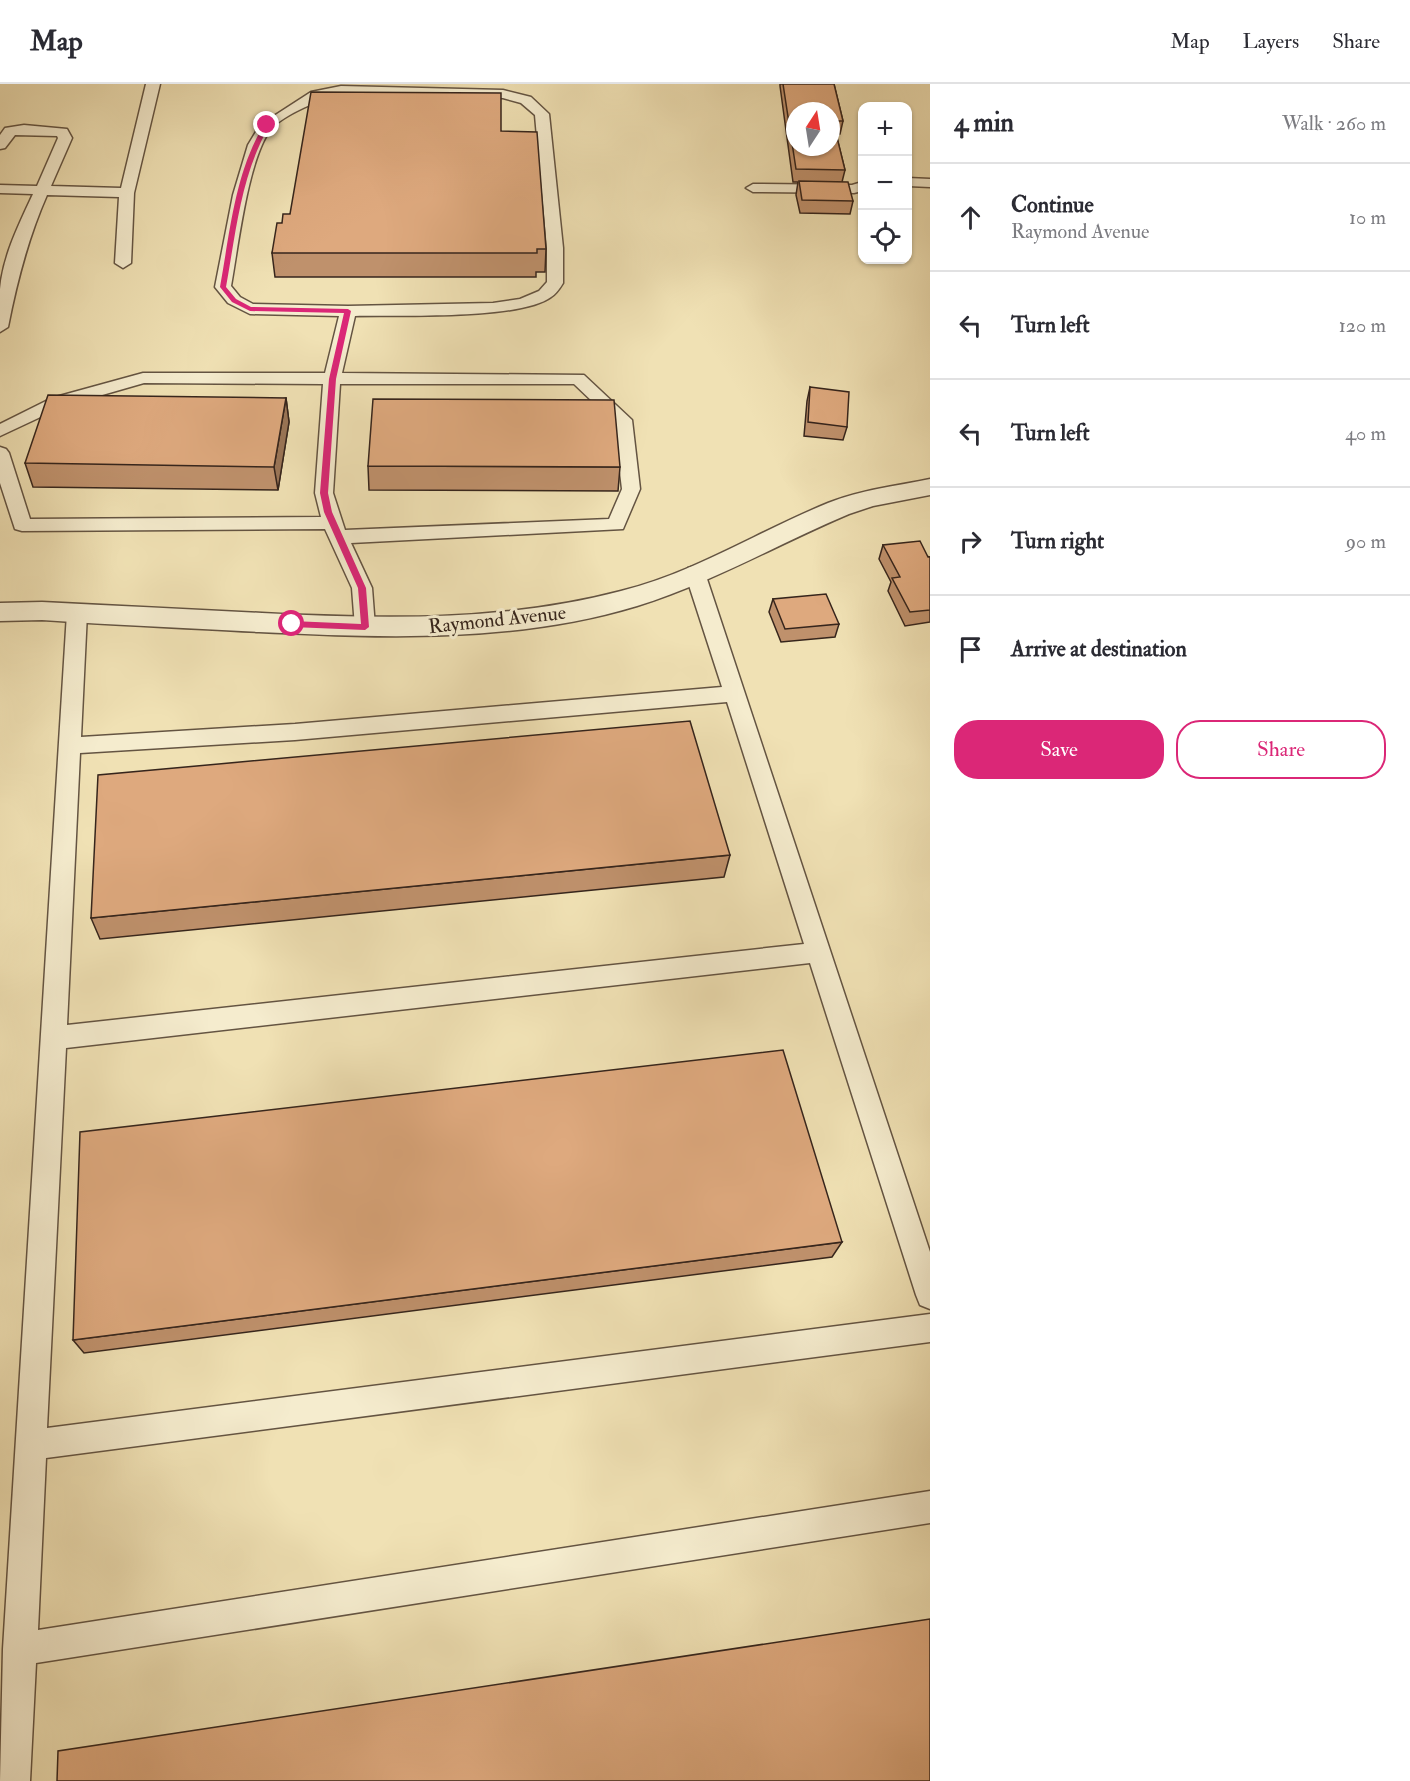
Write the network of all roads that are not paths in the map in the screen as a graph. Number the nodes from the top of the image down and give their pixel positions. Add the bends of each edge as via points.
1 (153, 84) edge
2 (0, 145) edge
3 (912, 182) edge
4 (930, 183) edge
5 (753, 188) dead end
6 (858, 188) edge
7 (0, 189) edge
8 (41, 191) junction
9 (127, 193) junction
10 (123, 263) dead end
11 (348, 311) junction
12 (0, 327) edge
13 (332, 379) junction
14 (0, 431) edge
15 (0, 453) edge
16 (930, 487) edge
17 (336, 530) junction
18 (695, 573) junction
19 (0, 607) edge
20 (42, 611) junction
21 (0, 612) edge
22 (77, 613) junction
23 (365, 627) junction
24 (734, 693) junction
25 (70, 746) junction
26 (819, 952) junction
27 (54, 1038) junction
28 (930, 1295) edge
29 (930, 1328) edge
30 (31, 1445) junction
31 (930, 1507) edge
32 (19, 1649) junction
33 (13, 1781) edge

1 - 9 lane
2 - 8 lane via 10,130 62,132 65,138
3 - 4 lane
5 - 6 lane
7 - 8 lane
8 - 9 lane
8 - 12 lane via 12,268
9 - 10 lane
11 - 11 lane via 250,309 234,300 223,287 240,195 255,145 267,125 316,95 341,90 503,94 526,100 542,114 555,248 555,282 545,294 524,303 493,308
11 - 13 lane
13 - 14 lane via 143,378 58,402
13 - 17 lane via 324,493
13 - 17 lane via 578,379 623,420 632,489 616,525
15 - 17 lane via 22,525
16 - 18 street, Raymond Avenue via 840,508
17 - 23 lane via 362,588
18 - 23 street, Raymond Avenue via 629,598 546,616 457,626
18 - 24 lane
19 - 20 street, Raymond Avenue
20 - 21 street, Raymond Avenue
20 - 22 street, Raymond Avenue
22 - 23 street, Raymond Avenue
22 - 25 lane
24 - 25 lane via 295,732
24 - 26 lane
25 - 27 lane
26 - 27 lane
26 - 28 lane
27 - 30 lane
29 - 30 lane
30 - 32 lane
31 - 32 lane
32 - 33 lane

